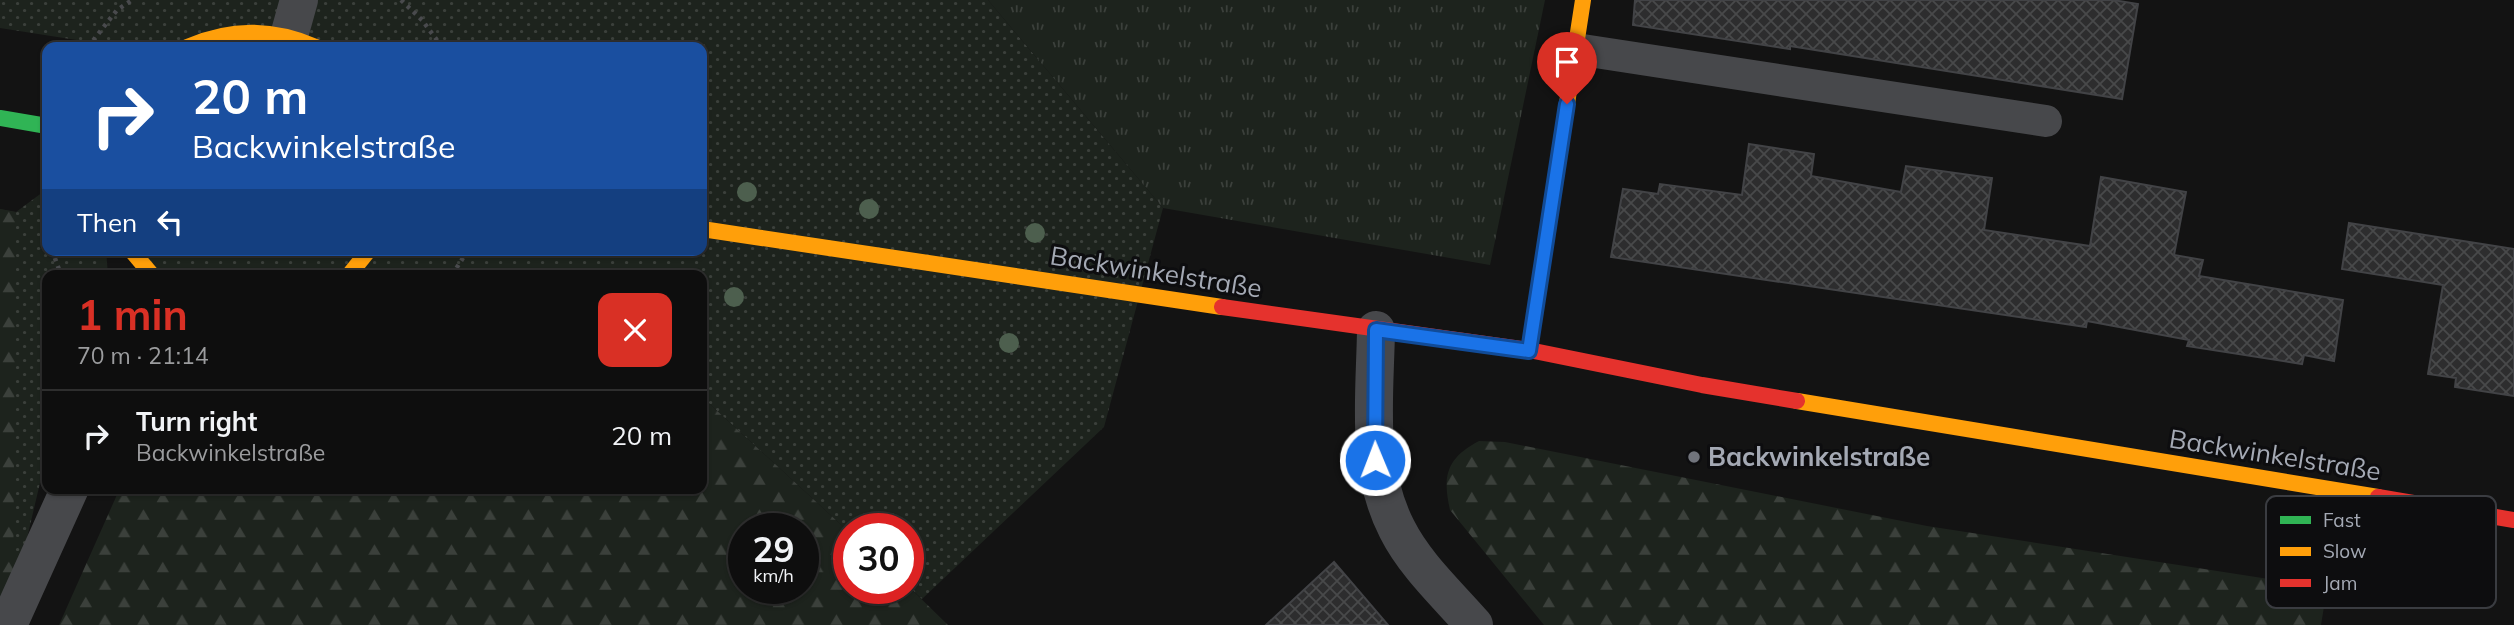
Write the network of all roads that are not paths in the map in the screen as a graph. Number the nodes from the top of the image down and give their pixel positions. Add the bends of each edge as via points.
1 (299, 0) edge
2 (1583, 0) edge
3 (197, 42) edge
4 (302, 42) edge
5 (1576, 49) junction
6 (0, 118) edge
7 (2046, 121) dead end
8 (42, 125) edge
9 (707, 230) edge
10 (136, 256) edge
11 (364, 256) edge
12 (148, 270) edge
13 (353, 270) edge
14 (1376, 330) junction
15 (1529, 351) junction
16 (67, 494) edge
17 (2370, 496) edge
18 (2496, 517) edge
19 (2514, 520) edge
20 (8, 625) edge
21 (1474, 625) edge

1 - 4 street
2 - 5 main road
3 - 4 main road via 255,31
5 - 7 lane
5 - 15 main road
6 - 8 main road
9 - 14 main road, Backwinkelstraße
10 - 12 main road
11 - 13 main road
14 - 15 main road, Backwinkelstraße
14 - 21 street via 1375,460 1385,501 1415,557
15 - 17 main road, Backwinkelstraße via 1702,385
16 - 20 street
18 - 19 main road, Backwinkelstraße

